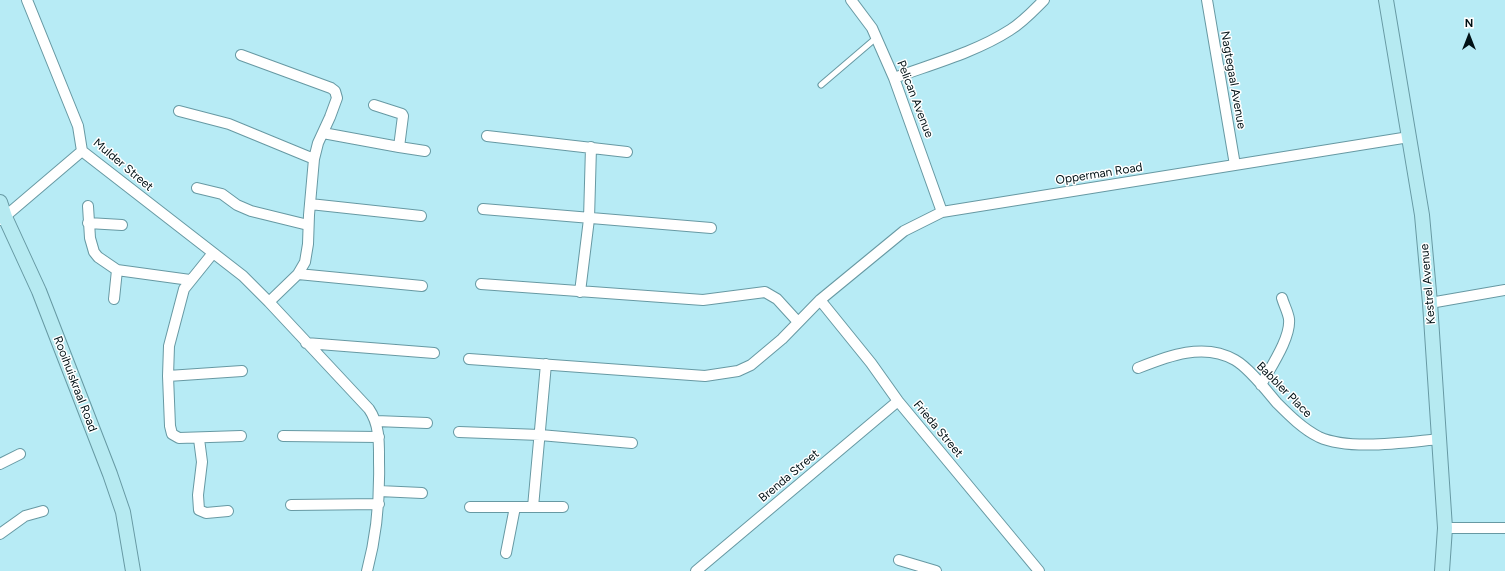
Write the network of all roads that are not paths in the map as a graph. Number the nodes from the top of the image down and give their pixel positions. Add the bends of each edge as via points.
1 (27, 0) edge
2 (852, 0) edge
3 (1044, 0) edge
4 (1207, 0) edge
5 (1386, 0) edge
6 (877, 38) junction
7 (242, 55) dead end
8 (894, 78) junction
9 (820, 85) dead end
10 (374, 105) dead end
11 (179, 111) dead end
12 (323, 133) junction
13 (487, 136) dead end
14 (1409, 137) junction
15 (399, 147) junction
16 (591, 147) junction
17 (82, 151) junction
18 (425, 151) dead end
19 (627, 152) dead end
20 (314, 159) junction
21 (1235, 165) junction
22 (197, 188) dead end
23 (0, 202) edge
24 (310, 204) junction
25 (88, 206) dead end
26 (483, 209) dead end
27 (942, 212) junction
28 (421, 216) dead end
29 (589, 219) junction
30 (3, 220) edge
31 (88, 223) junction
32 (122, 225) dead end
33 (308, 225) junction
34 (711, 228) dead end
35 (213, 253) junction
36 (117, 270) junction
37 (298, 274) junction
38 (190, 280) junction
39 (481, 284) dead end
40 (422, 286) dead end
41 (1505, 290) edge
42 (580, 292) junction
43 (1282, 298) dead end
44 (114, 299) dead end
45 (820, 300) junction
46 (269, 302) junction
47 (1430, 303) junction
48 (798, 322) junction
49 (306, 343) junction
50 (434, 353) dead end
51 (469, 359) dead end
52 (546, 364) junction
53 (1138, 368) dead end
54 (242, 372) dead end
55 (168, 376) junction
56 (1261, 385) junction
57 (898, 401) junction
58 (376, 421) junction
59 (427, 424) dead end
60 (459, 432) dead end
61 (540, 435) junction
62 (241, 436) dead end
63 (283, 436) dead end
64 (378, 437) junction
65 (199, 439) junction
66 (1440, 439) junction
67 (632, 442) dead end
68 (20, 454) dead end
69 (0, 464) edge
70 (379, 491) junction
71 (422, 493) dead end
72 (379, 504) junction
73 (291, 505) dead end
74 (470, 507) dead end
75 (515, 507) junction
76 (532, 507) junction
77 (563, 507) dead end
78 (43, 511) dead end
79 (228, 511) dead end
80 (1445, 528) junction
81 (1505, 528) edge
82 (0, 534) edge
83 (506, 553) dead end
84 (899, 560) dead end
85 (133, 571) edge
86 (362, 571) edge
87 (367, 571) edge
88 (696, 571) edge
89 (936, 571) edge
90 (1039, 571) edge
91 (1442, 571) edge

1 - 17 street, Mulder Street via 78,126
2 - 6 street, Pelican Avenue
3 - 8 street via 1009,31 980,46
4 - 21 street, Nagtegaal Avenue
5 - 14 street, Kestrel Avenue
6 - 8 street, Pelican Avenue
6 - 9 lane
7 - 12 street via 335,91 337,98
8 - 27 street, Pelican Avenue
10 - 15 street via 402,114
11 - 20 street via 229,124
12 - 15 street
12 - 20 street
13 - 16 street
14 - 21 street, Opperman Road
14 - 47 street, Kestrel Avenue via 1422,215
15 - 18 street
16 - 19 street
16 - 29 street
17 - 30 street
17 - 35 street, Mulder Street
20 - 24 street
21 - 27 street, Opperman Road
22 - 33 street via 222,194 251,211
23 - 30 street, Rooihuiskraal Road
24 - 28 street
24 - 33 street
25 - 31 street
26 - 29 street
27 - 45 street, Opperman Road via 904,231
29 - 34 street
29 - 42 street
30 - 85 street, Rooihuiskraal Road via 39,291 110,474 123,512
31 - 32 street
31 - 36 street via 94,252
33 - 37 street via 305,262
35 - 38 street
35 - 46 street, Mulder Street via 243,276
36 - 38 street
36 - 44 street
37 - 40 street
37 - 46 street
38 - 55 street via 184,289 169,346
39 - 42 street
41 - 47 street
42 - 48 street via 702,300 765,292 777,299
43 - 56 street via 1289,318 1287,332
45 - 48 street, Opperman Road
45 - 57 street, Frieda Street
46 - 49 street, Mulder Street
47 - 66 street, Kestrel Avenue
48 - 52 street, Opperman Road via 751,365 743,370 728,373 705,376
49 - 50 street
49 - 58 street, Mulder Street via 369,409
51 - 52 street, Opperman Road
52 - 61 street
53 - 56 street, Babbler Place via 1174,355 1210,352 1235,360
54 - 55 street
55 - 65 street via 170,430 179,438
56 - 66 street, Babbler Place via 1303,428 1334,442 1362,445
57 - 88 street, Brenda Street
57 - 90 street, Frieda Street
58 - 59 street
58 - 64 street
60 - 61 street
61 - 67 street
61 - 76 street
62 - 65 street
63 - 64 street
64 - 70 street
65 - 79 street via 202,462 199,510 206,513
66 - 80 street, Kestrel Avenue
68 - 69 street
70 - 71 street
70 - 72 street
72 - 73 street
72 - 87 street
74 - 75 street
75 - 76 street
75 - 83 street
76 - 77 street
78 - 82 street via 25,516
80 - 81 street
80 - 91 street, Kestrel Avenue
84 - 89 street
86 - 87 street

